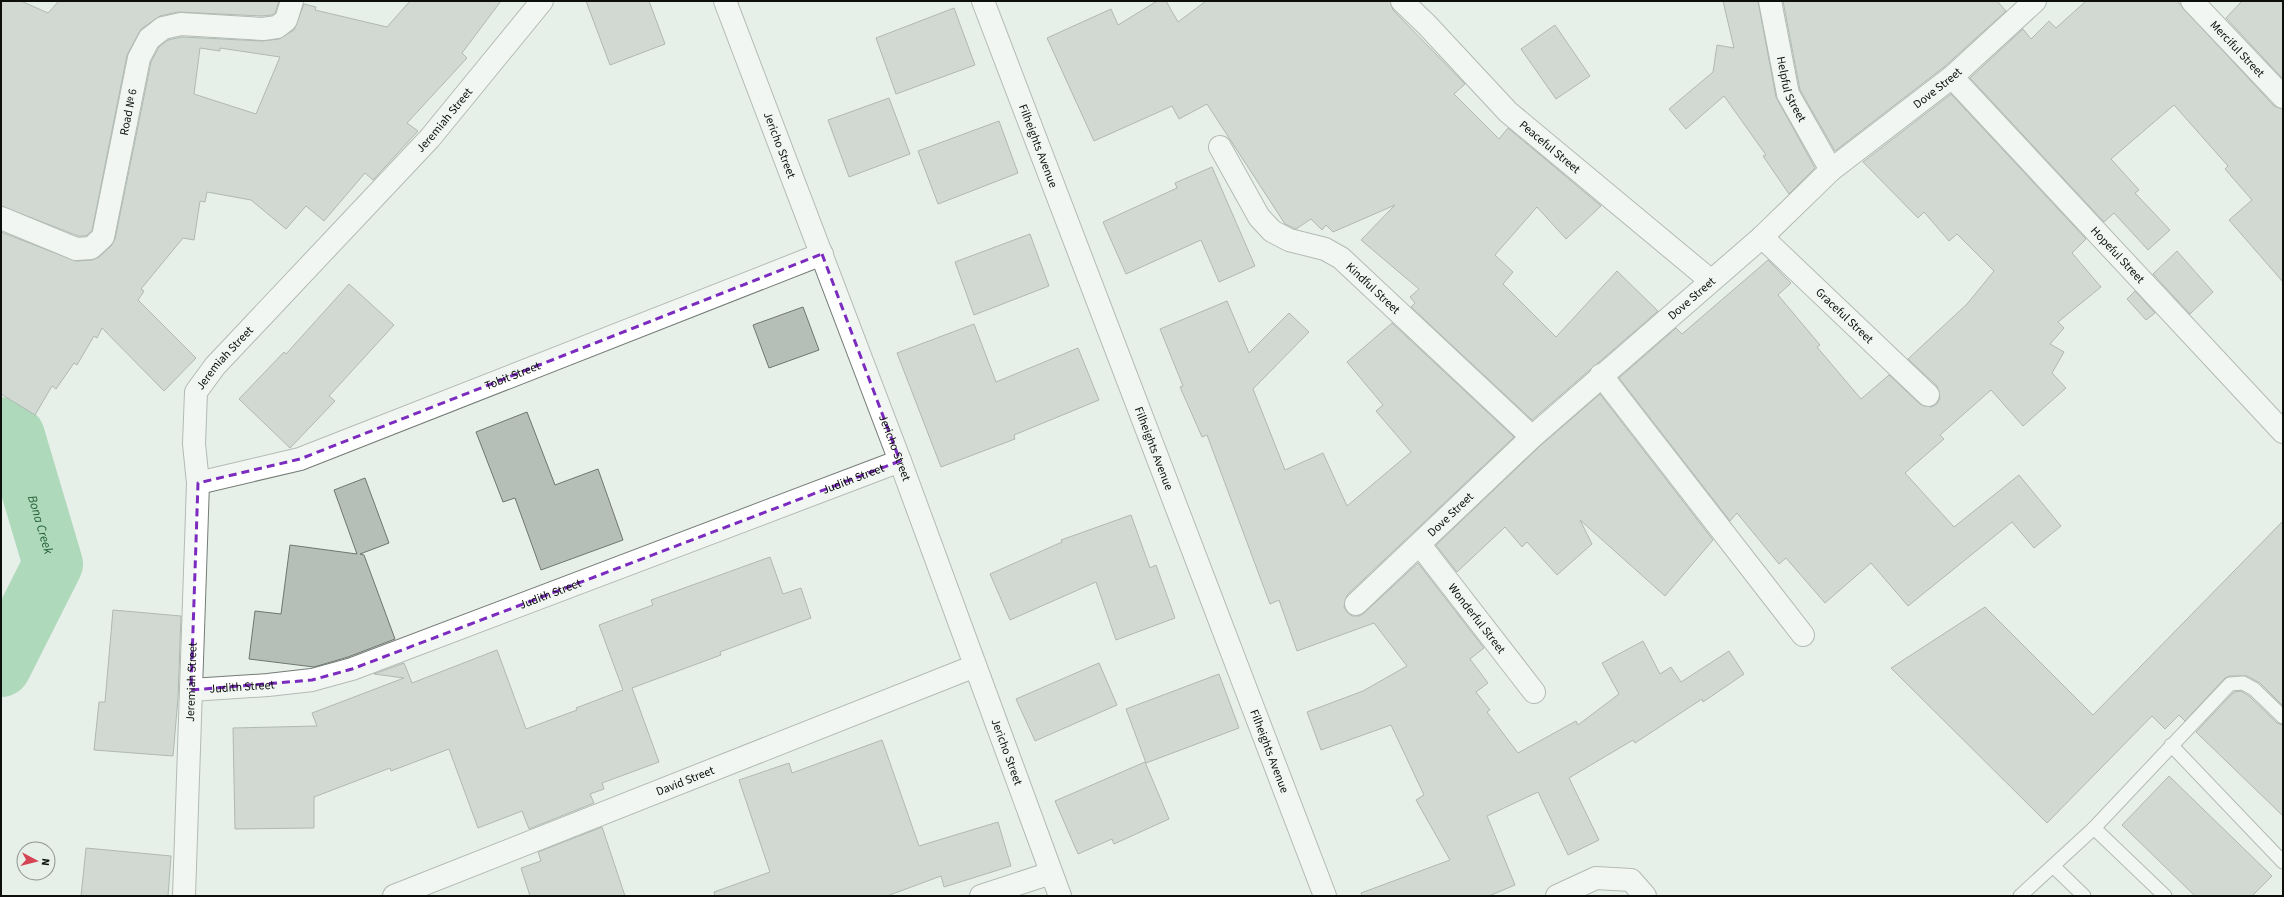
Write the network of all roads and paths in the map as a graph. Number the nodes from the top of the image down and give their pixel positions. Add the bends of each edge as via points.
1 (292, 1) edge
2 (542, 1) edge
3 (725, 1) edge
4 (983, 1) edge
5 (1402, 1) edge
6 (1770, 1) edge
7 (2035, 1) edge
8 (2192, 1) edge
9 (1952, 76) junction
10 (2283, 97) edge
11 (1220, 147) dead end
12 (1831, 170) junction
13 (1, 218) edge
14 (1762, 237) junction
15 (822, 254) junction
16 (1710, 280) junction
17 (1601, 375) junction
18 (1928, 395) dead end
19 (2283, 432) edge
20 (1532, 437) junction
21 (900, 461) junction
22 (198, 483) junction
23 (1420, 545) junction
24 (1356, 604) dead end
25 (1803, 635) dead end
26 (975, 666) junction
27 (191, 690) junction
28 (1534, 692) dead end
29 (2283, 717) edge
30 (2171, 745) junction
31 (2094, 828) junction
32 (2283, 862) edge
33 (2053, 866) junction
34 (1051, 873) junction
35 (184, 896) edge
36 (394, 896) edge
37 (981, 896) edge
38 (1060, 896) edge
39 (1325, 896) edge
40 (1557, 896) edge
41 (1645, 896) edge
42 (2020, 896) edge
43 (2084, 896) edge
44 (2165, 896) edge

1 - 13 street, Road № 6 via 286,20 277,27 263,29 181,24 164,28 149,39 139,58 103,237 91,248 76,249
2 - 22 street, Jeremiah Street via 430,138 215,366 196,392 194,444
3 - 15 street, Jericho Street
4 - 39 street, Filheights Avenue
5 - 16 street, Peaceful Street via 1428,25 1508,112
6 - 12 street, Helpful Street via 1788,94
7 - 9 street, Dove Street
8 - 10 street, Merciful Street
9 - 12 street, Dove Street
9 - 19 street, Hopeful Street
11 - 20 street, Kindful Street via 1260,218 1272,231 1289,240 1325,249 1341,258
12 - 14 street, Dove Street
14 - 16 street, Dove Street
14 - 18 street, Graceful Street
15 - 21 street, Jericho Street
15 - 22 street, Tobit Street via 300,460
16 - 17 street, Dove Street
17 - 20 street, Dove Street
17 - 25 street
20 - 23 street, Dove Street
21 - 26 street, Jericho Street
21 - 27 street, Judith Street via 352,668 312,680
22 - 27 street, Jeremiah Street
23 - 24 street, Dove Street
23 - 28 street, Wonderful Street
26 - 34 street, Jericho Street
26 - 36 street, David Street
27 - 35 street, Jeremiah Street
29 - 30 lane via 2254,689 2243,683 2230,684
30 - 31 lane
30 - 32 lane
31 - 33 lane
31 - 44 lane
33 - 42 lane
33 - 43 lane
34 - 37 street
34 - 38 street, Jericho Street
40 - 41 street via 1596,878 1631,880

